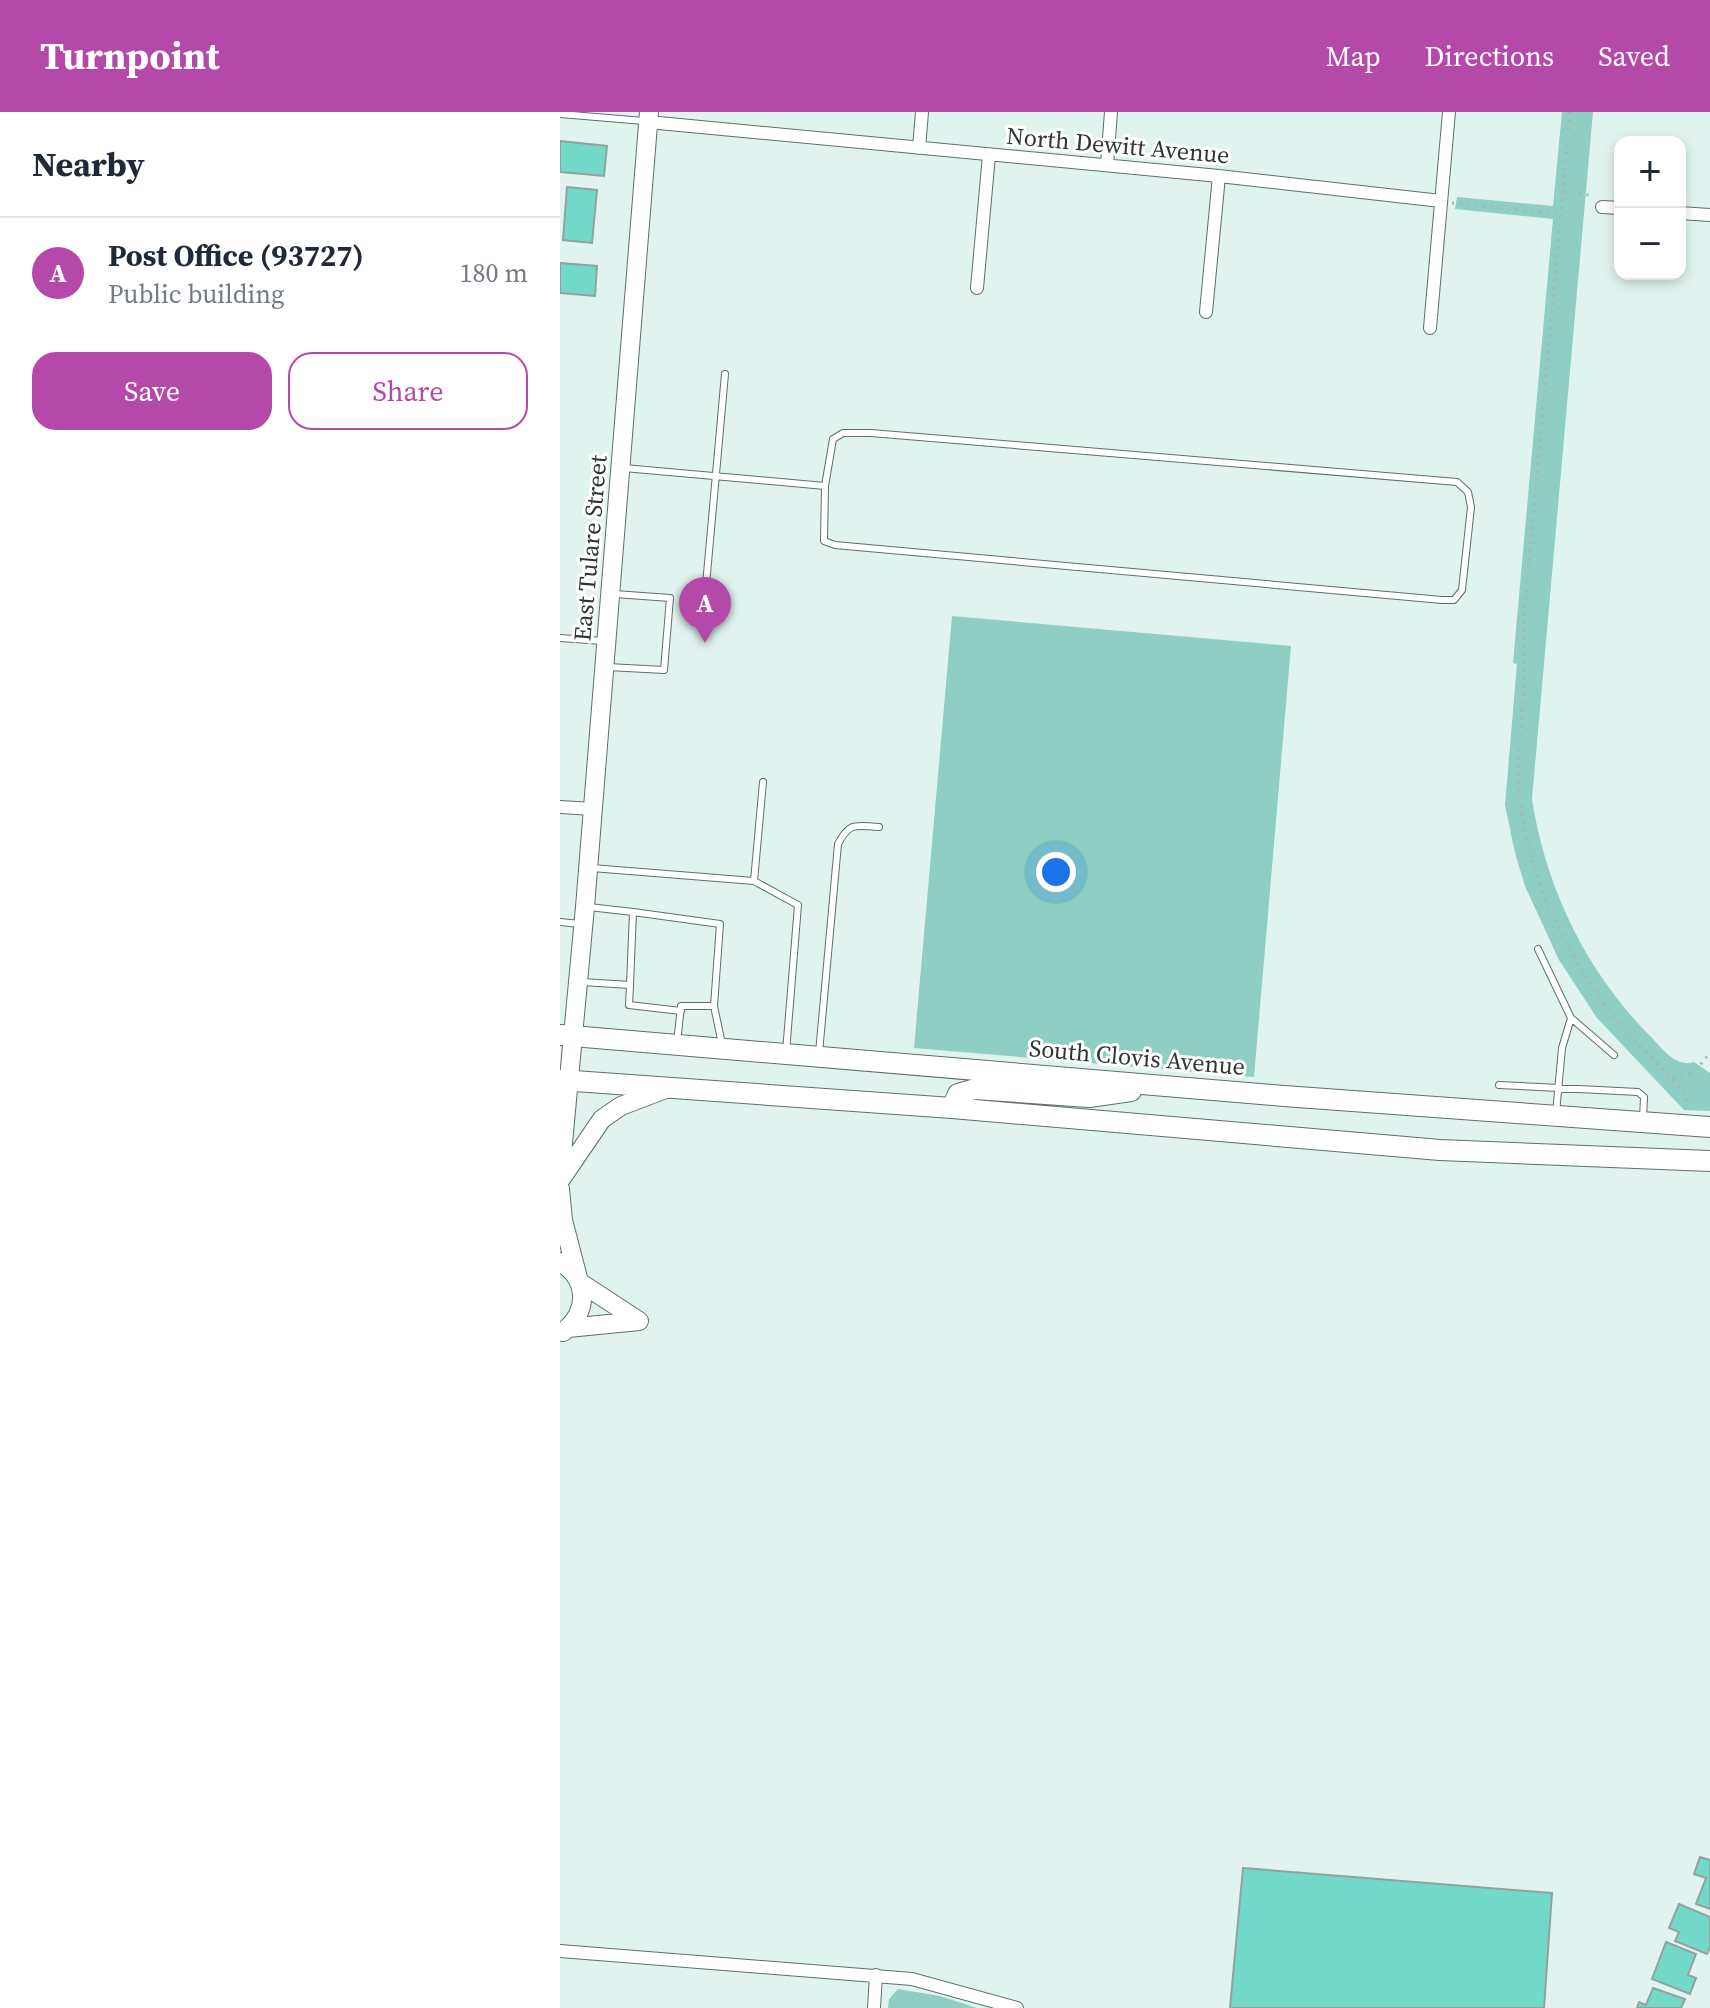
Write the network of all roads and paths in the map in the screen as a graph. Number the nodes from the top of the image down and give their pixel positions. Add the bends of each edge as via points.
1 (922, 112) edge
2 (1111, 112) edge
3 (1449, 112) edge
4 (1570, 112) edge
5 (560, 114) edge
6 (649, 117) edge
7 (919, 148) junction
8 (989, 155) junction
9 (1107, 165) junction
10 (1219, 176) junction
11 (1563, 190) junction
12 (1441, 201) junction
13 (1602, 207) joint
14 (1614, 208) edge
15 (1686, 213) edge
16 (1561, 214) junction
17 (1710, 215) edge
18 (977, 288) dead end
19 (1206, 312) dead end
20 (1430, 328) dead end
21 (725, 374) dead end
22 (621, 467) junction
23 (716, 477) junction
24 (825, 486) junction
25 (706, 585) dead end
26 (611, 594) junction
27 (560, 638) edge
28 (607, 641) junction
29 (604, 667) junction
30 (763, 782) dead end
31 (560, 807) edge
32 (593, 809) junction
33 (879, 827) dead end
34 (588, 868) junction
35 (754, 881) junction
36 (633, 912) junction
37 (584, 916) junction
38 (560, 922) edge
39 (1538, 949) dead end
40 (578, 982) junction
41 (630, 985) junction
42 (714, 1006) junction
43 (681, 1011) junction
44 (1571, 1018) junction
45 (567, 1035) edge
46 (677, 1044) junction
47 (722, 1048) junction
48 (1710, 1052) edge
49 (786, 1053) junction
50 (1614, 1055) dead end
51 (818, 1056) junction
52 (1673, 1078) junction
53 (565, 1080) edge
54 (1499, 1085) dead end
55 (1167, 1086) junction
56 (1558, 1087) junction
57 (668, 1088) junction
58 (952, 1108) junction
59 (1556, 1116) junction
60 (1643, 1122) junction
61 (1687, 1125) junction
62 (1710, 1127) edge
63 (1710, 1161) edge
64 (560, 1175) edge
65 (560, 1181) edge
66 (560, 1189) edge
67 (560, 1262) edge
68 (580, 1280) junction
69 (562, 1332) edge
70 (560, 1951) edge
71 (876, 1975) junction
72 (874, 2008) edge
73 (1017, 2008) edge

1 - 7 street
2 - 9 street
3 - 12 street
4 - 11 path
5 - 6 lane
6 - 7 street, North Dewitt Avenue
6 - 22 main road, East Tulare Street
7 - 8 street, North Dewitt Avenue
8 - 9 street, North Dewitt Avenue
8 - 18 street
9 - 10 street, North Dewitt Avenue
10 - 12 street, North Dewitt Avenue
10 - 19 street
11 - 13 path via 1593,195
11 - 16 path
12 - 16 path
12 - 20 street
13 - 14 street
15 - 17 street
16 - 52 path via 1524,617 1520,803 1542,890 1580,967 1622,1027
21 - 23 lane
22 - 23 lane
22 - 26 main road, East Tulare Street
23 - 24 lane
23 - 25 lane
24 - 24 lane via 824,541 835,545 1454,600 1462,590 1471,507 1468,492 1457,482 871,433 843,433 833,439
26 - 28 main road, East Tulare Street
26 - 29 lane via 670,598 664,670
27 - 28 lane
28 - 29 main road, East Tulare Street
29 - 32 main road, East Tulare Street
30 - 35 lane
31 - 32 street
32 - 34 main road, East Tulare Street
33 - 51 lane via 853,826 838,844
34 - 35 lane
34 - 37 main road, East Tulare Street
35 - 49 lane via 798,905
36 - 37 lane
36 - 41 lane
36 - 42 lane via 720,924
37 - 38 lane
37 - 40 main road, East Tulare Street
39 - 44 lane
40 - 41 lane
40 - 45 main road, East Tulare Street
41 - 43 lane via 629,1005
42 - 43 lane via 681,1006
42 - 47 lane
43 - 46 lane
44 - 50 lane
44 - 56 lane
45 - 46 main road, South Clovis Avenue
45 - 53 main road, East Tulare Street
46 - 47 main road, South Clovis Avenue
47 - 49 main road, South Clovis Avenue
48 - 52 path via 1684,1078
49 - 51 main road, South Clovis Avenue
51 - 55 main road, South Clovis Avenue
52 - 61 path via 1687,1096
53 - 57 main road
53 - 64 main road, East Tulare Street
54 - 56 lane
55 - 58 main road via 1089,1097 975,1089 958,1094
55 - 59 main road, South Clovis Avenue
56 - 59 lane
56 - 60 lane via 1638,1092 1644,1097
57 - 58 main road
57 - 65 main road via 602,1119
58 - 63 main road via 1440,1150
59 - 60 main road, South Clovis Avenue
60 - 61 main road, South Clovis Avenue
61 - 62 main road, South Clovis Avenue
66 - 68 main road
67 - 68 main road
68 - 69 main road via 579,1316
68 - 69 main road via 639,1321
70 - 71 street
71 - 72 street
71 - 73 street via 942,1986

